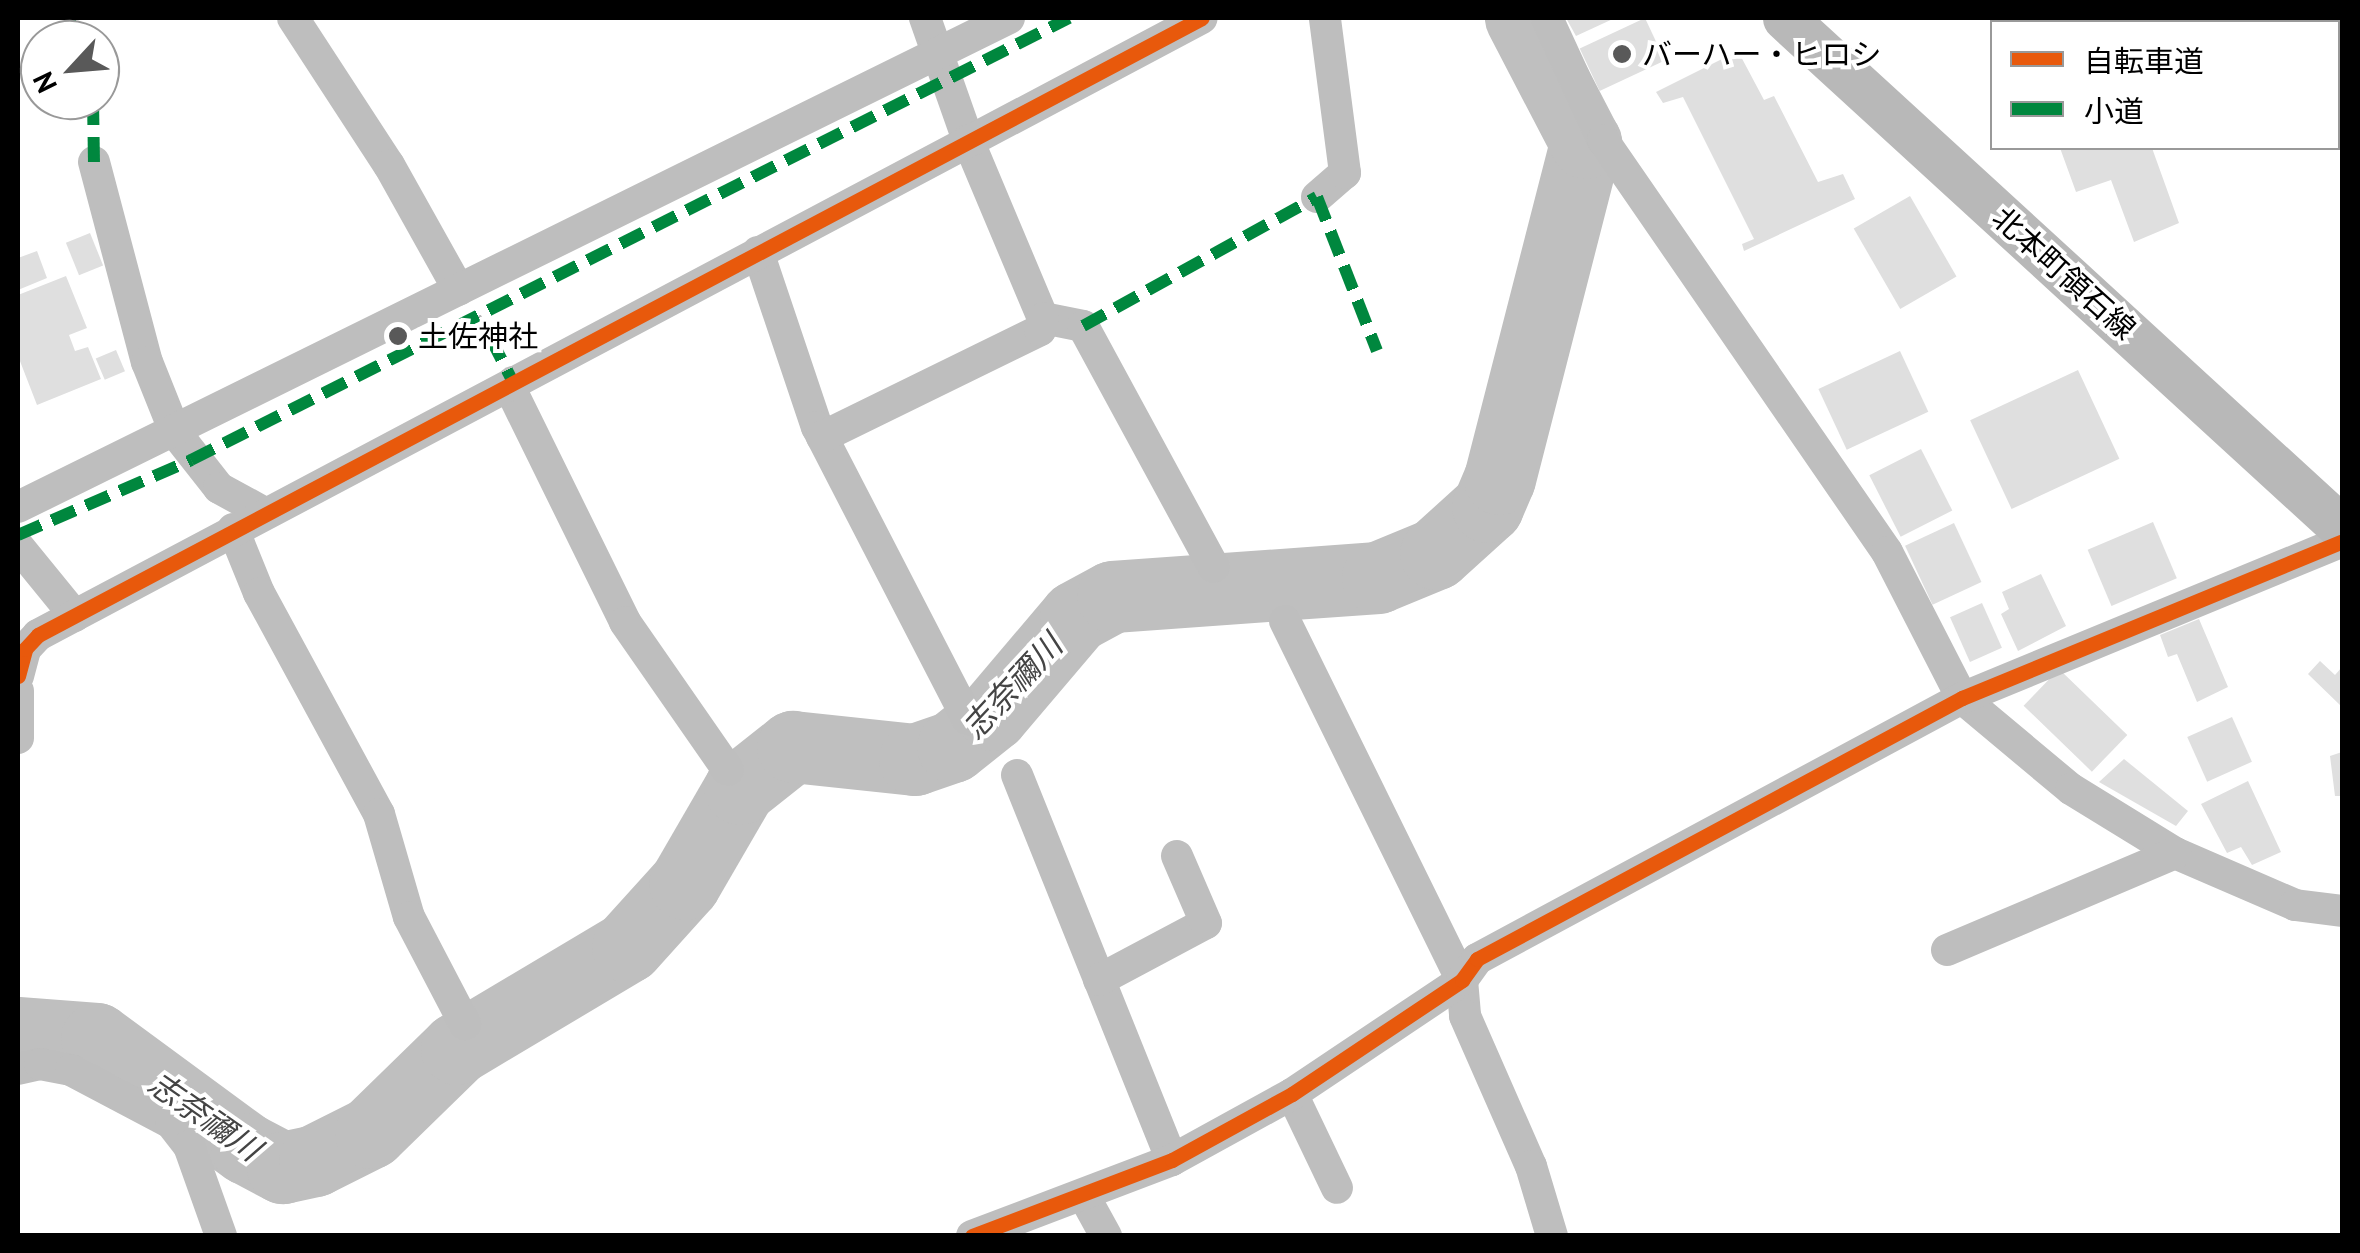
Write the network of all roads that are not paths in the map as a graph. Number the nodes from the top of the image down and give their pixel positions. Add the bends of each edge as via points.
1 (293, 18) edge
2 (925, 18) edge
3 (1009, 18) edge
4 (1202, 18) edge
5 (1324, 18) edge
6 (1547, 18) edge
7 (1786, 18) edge
8 (938, 53) junction
9 (968, 140) junction
10 (94, 162) dead end
11 (1318, 197) dead end
12 (758, 252) junction
13 (469, 303) junction
14 (1044, 318) junction
15 (513, 382) junction
16 (175, 432) junction
17 (822, 437) junction
18 (18, 508) edge
19 (262, 512) junction
20 (233, 528) junction
21 (2342, 528) edge
22 (2342, 541) edge
23 (18, 546) edge
24 (1214, 567) dead end
25 (75, 616) junction
26 (1284, 622) dead end
27 (18, 676) edge
28 (18, 691) edge
29 (1962, 698) junction
30 (968, 719) dead end
31 (18, 738) edge
32 (728, 770) dead end
33 (1017, 775) dead end
34 (2174, 853) junction
35 (1177, 856) dead end
36 (2342, 911) edge
37 (1948, 950) dead end
38 (1099, 980) junction
39 (1462, 980) junction
40 (465, 1024) dead end
41 (18, 1069) edge
42 (1292, 1094) junction
43 (1172, 1160) junction
44 (1337, 1188) dead end
45 (1084, 1196) junction
46 (221, 1236) edge
47 (972, 1236) edge
48 (1106, 1236) edge
49 (1552, 1236) edge

1 - 13 street
2 - 8 street
3 - 8 street
4 - 9 street
5 - 11 street via 1345,173
6 - 29 street via 1603,140 1887,552
7 - 21 main road, 北本町領石線
8 - 9 street
8 - 13 street
9 - 12 street
9 - 14 street
10 - 16 street via 147,362
12 - 15 street
12 - 17 street
13 - 16 street
14 - 17 street via 1040,330
14 - 24 street via 1083,326
15 - 19 street
15 - 32 street via 513,394 625,622
16 - 18 street
16 - 19 street via 219,488
17 - 30 street
19 - 20 street
20 - 25 street
20 - 40 street via 259,593 379,814 409,917
22 - 29 street
23 - 25 street
25 - 27 street via 25,650
26 - 39 street
28 - 31 street
29 - 34 street via 2072,789
29 - 39 street via 1477,959
33 - 38 street
34 - 36 street via 2295,906
34 - 37 street
35 - 38 street via 1206,923
38 - 43 street
39 - 42 street
39 - 49 street via 1465,1016 1531,1166
41 - 46 street via 40,1064 71,1070 171,1123 189,1146
42 - 43 street
42 - 44 street
43 - 45 street
45 - 47 street
45 - 48 street

